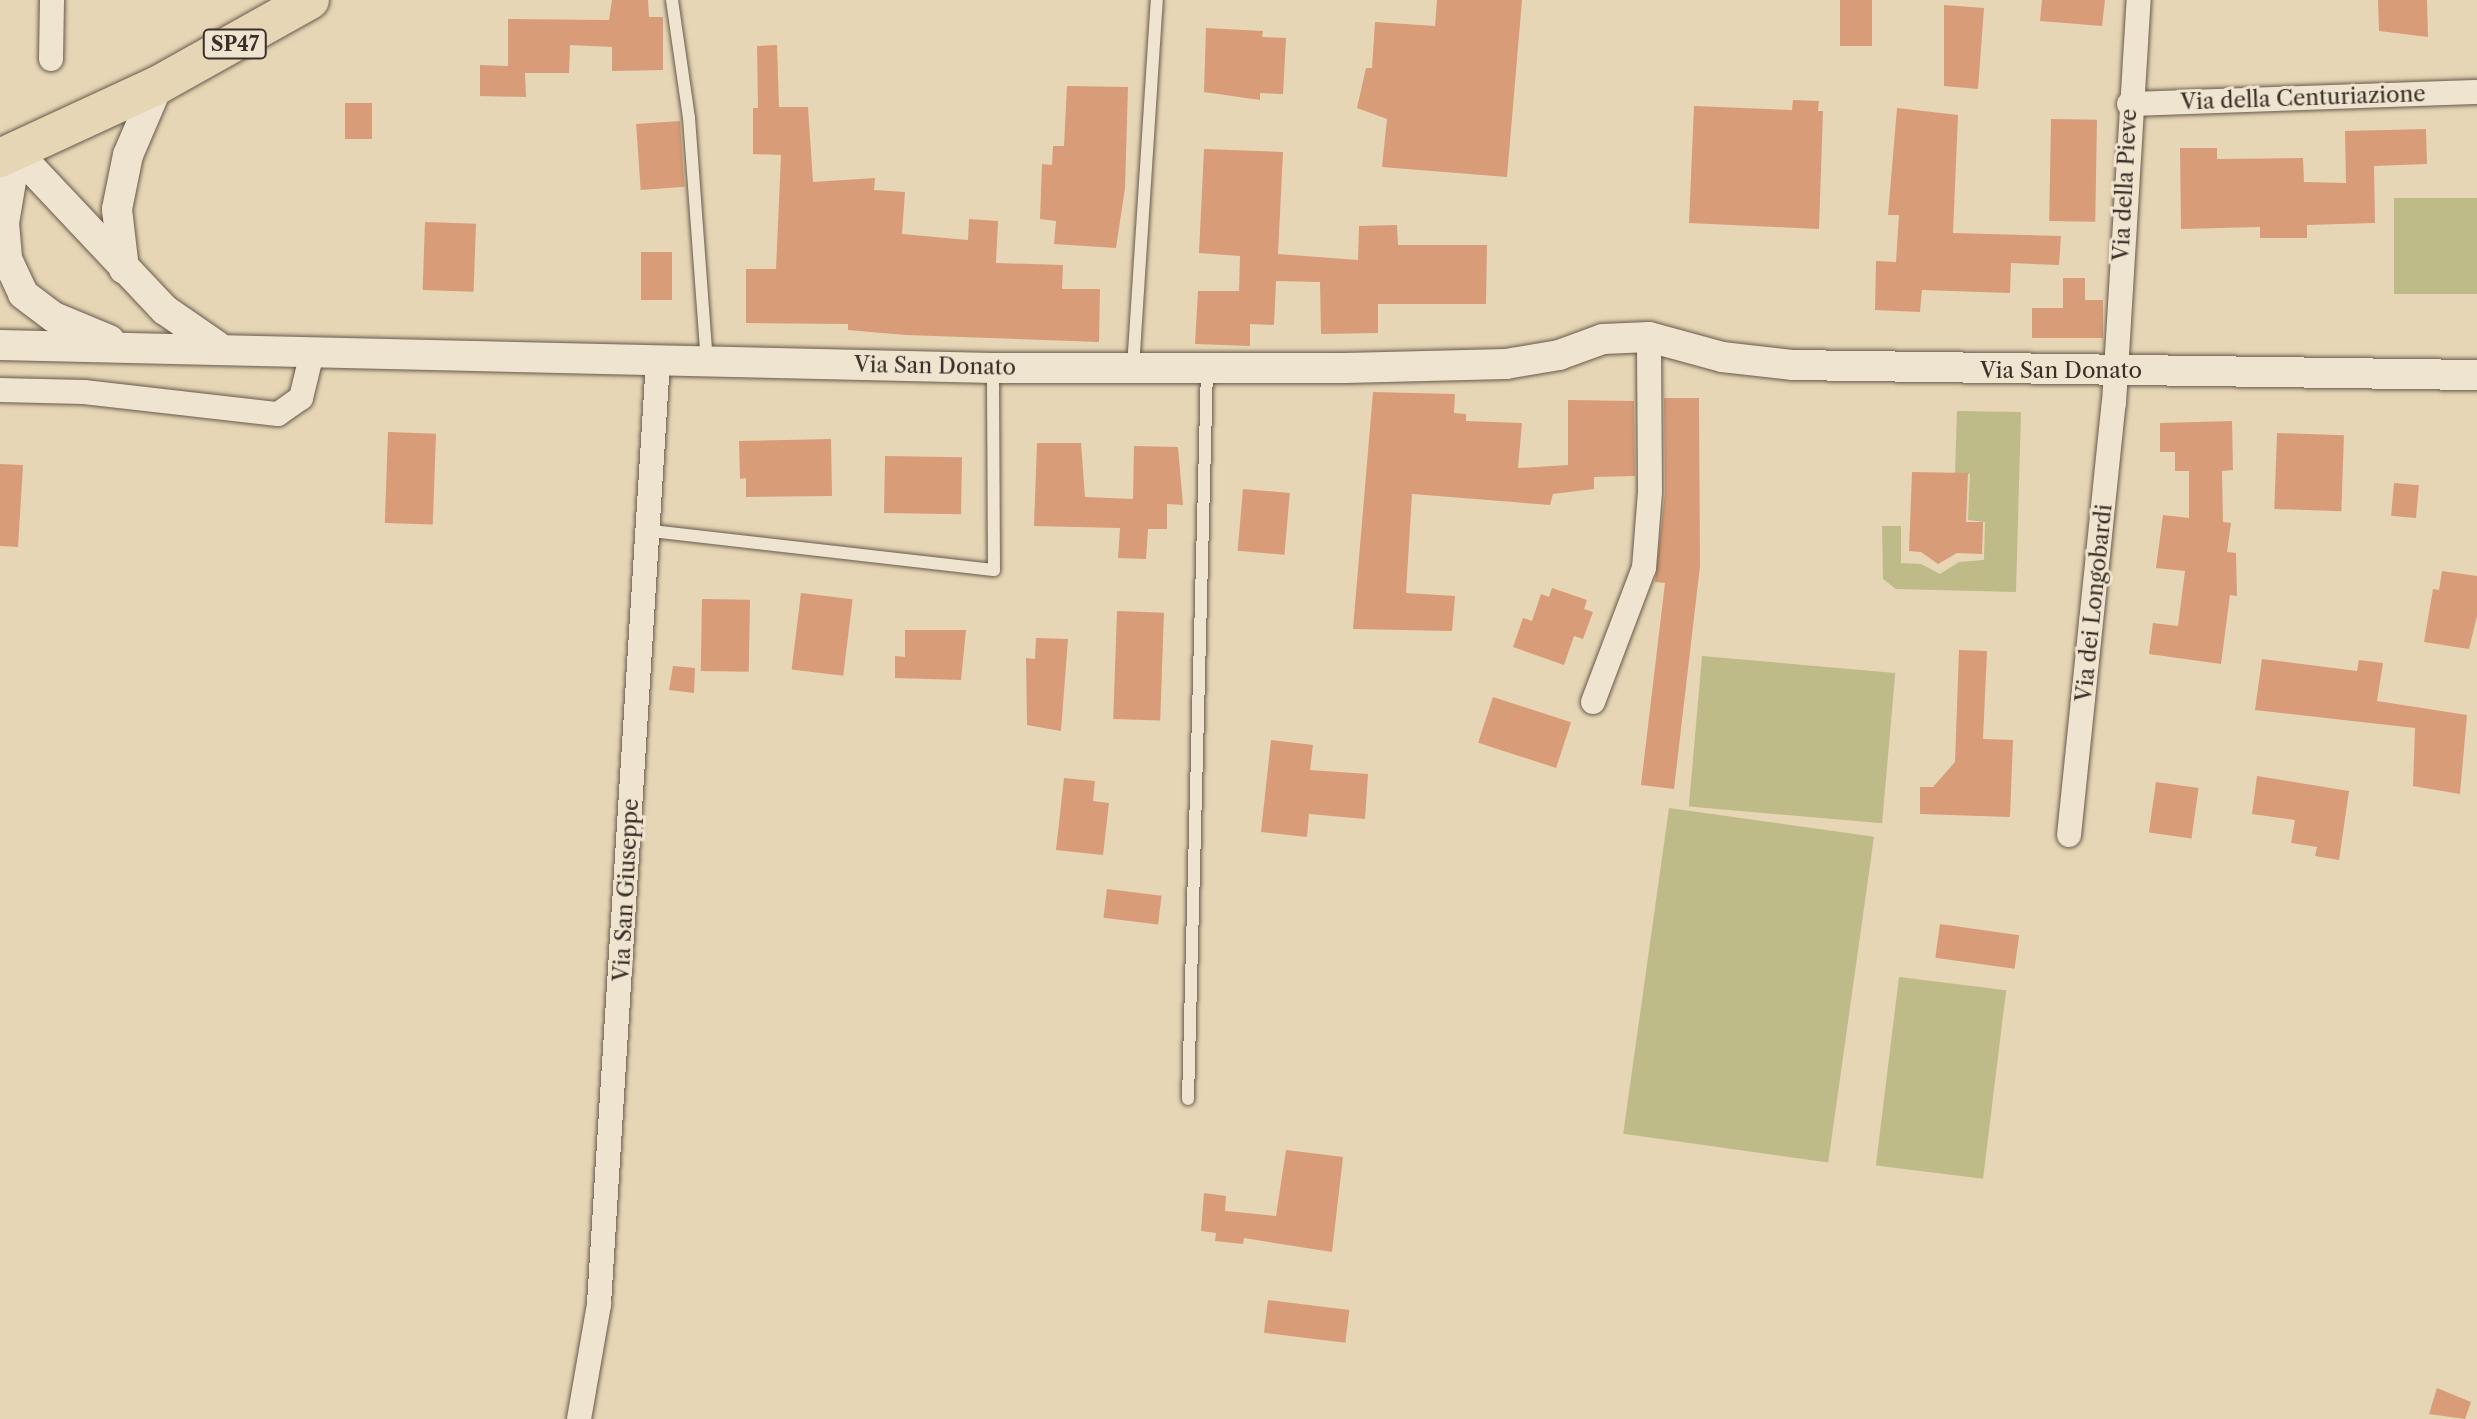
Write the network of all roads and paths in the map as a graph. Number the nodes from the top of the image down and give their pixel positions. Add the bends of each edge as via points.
1 (52, 0) edge
2 (310, 0) edge
3 (672, 0) edge
4 (1157, 0) edge
5 (2139, 0) edge
6 (51, 59) dead end
7 (158, 85) junction
8 (2477, 92) edge
9 (2129, 104) junction
10 (8, 155) edge
11 (124, 269) junction
12 (1649, 337) junction
13 (0, 345) edge
14 (126, 346) junction
15 (217, 346) junction
16 (312, 353) junction
17 (658, 360) junction
18 (707, 361) junction
19 (993, 368) junction
20 (1133, 368) junction
21 (1207, 368) junction
22 (2114, 371) junction
23 (2477, 375) edge
24 (0, 390) edge
25 (651, 531) junction
26 (1593, 702) dead end
27 (2069, 835) dead end
28 (1188, 1099) dead end
29 (579, 1419) edge

1 - 6 street
2 - 7 main road, SP47
3 - 18 lane via 689,118
4 - 20 lane
5 - 9 street, Via della Pieve
7 - 10 main road, SP47
7 - 11 street via 128,155 117,209
8 - 9 street, Via della Centuriazione
9 - 22 street, Via della Pieve
10 - 11 street
10 - 14 street, Via San Donato via 7,259 23,294 54,317
11 - 15 street via 165,310
12 - 21 street, Via San Donato via 1603,339 1559,355 1506,364
12 - 22 street, Via San Donato via 1752,363
12 - 26 street via 1650,492 1644,568
13 - 14 street, Via San Donato
14 - 15 street, Via San Donato
15 - 16 street, Via San Donato
16 - 17 street, Via San Donato
16 - 24 street via 301,398 278,414 84,392
17 - 18 street, Via San Donato
17 - 25 street, Via San Giuseppe
18 - 19 street, Via San Donato
19 - 20 street, Via San Donato
19 - 25 lane via 994,570
20 - 21 street, Via San Donato
21 - 28 lane
22 - 23 street, Via San Donato
22 - 27 street, Via dei Longobardi
25 - 29 street, Via San Giuseppe via 599,1304

